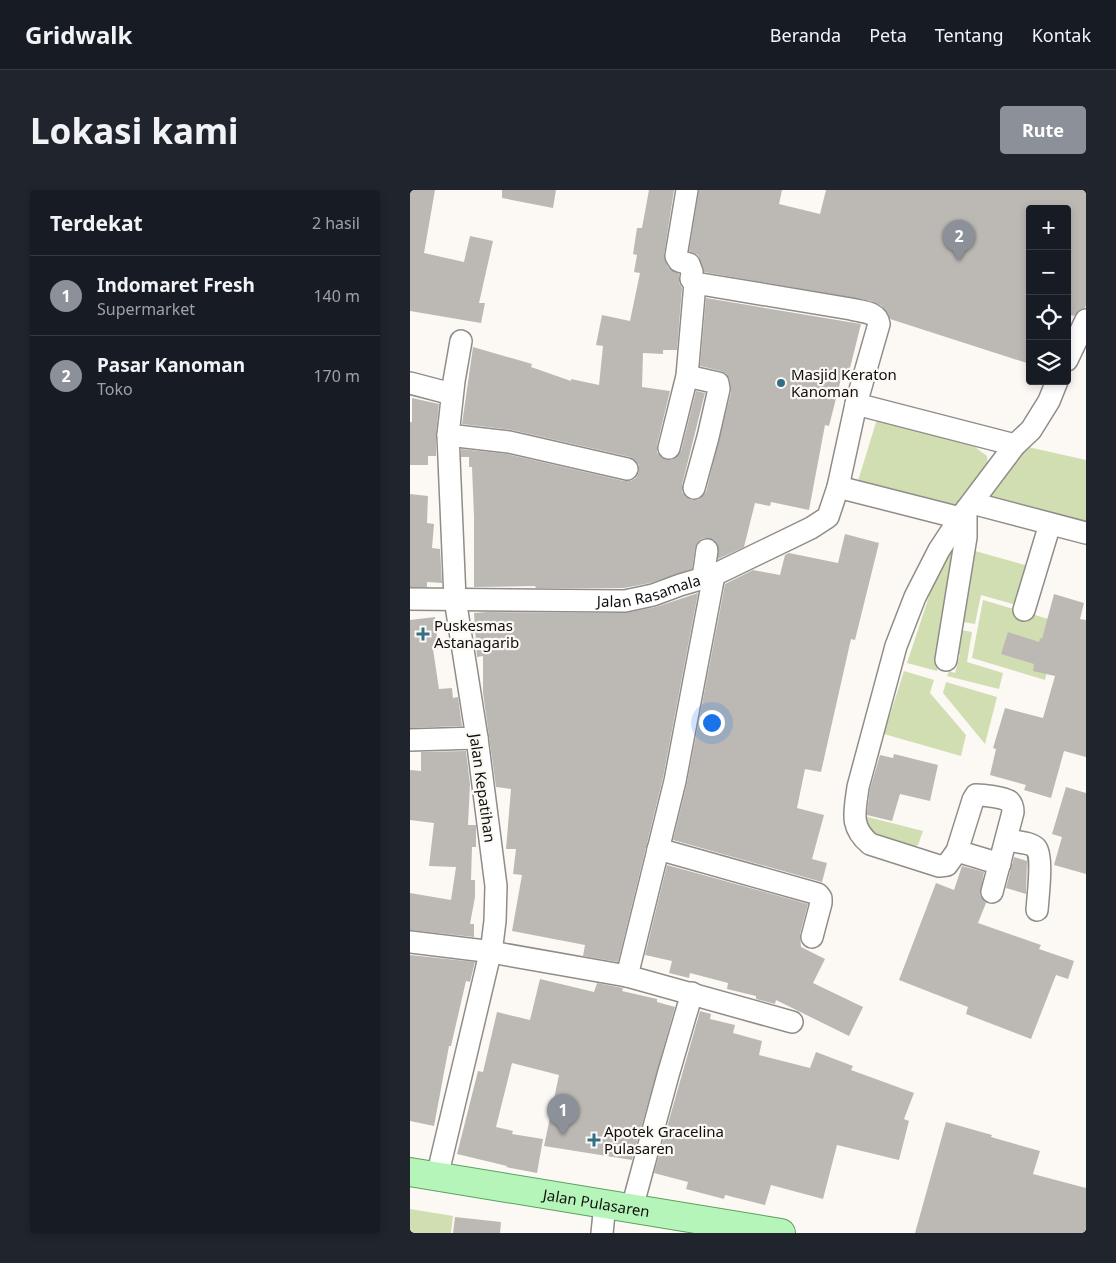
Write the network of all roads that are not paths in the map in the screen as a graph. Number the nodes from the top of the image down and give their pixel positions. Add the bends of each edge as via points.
1 (686, 190) edge
2 (695, 283) junction
3 (1086, 320) edge
4 (461, 341) dead end
5 (1071, 352) edge
6 (687, 376) junction
7 (410, 383) edge
8 (1055, 385) edge
9 (452, 394) junction
10 (856, 404) junction
11 (448, 435) junction
12 (1014, 445) junction
13 (669, 448) dead end
14 (628, 469) dead end
15 (838, 487) junction
16 (694, 488) dead end
17 (966, 510) junction
18 (1050, 524) junction
19 (1086, 533) edge
20 (707, 550) dead end
21 (708, 577) junction
22 (455, 599) junction
23 (410, 600) edge
24 (1024, 610) dead end
25 (946, 660) dead end
26 (477, 738) junction
27 (410, 740) edge
28 (1006, 840) junction
29 (658, 849) junction
30 (957, 852) junction
31 (1000, 864) junction
32 (992, 892) dead end
33 (1037, 910) dead end
34 (812, 937) dead end
35 (410, 942) edge
36 (490, 953) junction
37 (627, 976) junction
38 (692, 993) junction
39 (792, 1022) dead end
40 (410, 1172) edge
41 (437, 1176) junction
42 (605, 1204) junction
43 (632, 1208) junction
44 (602, 1233) edge
45 (781, 1233) edge

1 - 2 street via 676,256 689,264 691,279
2 - 6 street
2 - 10 street via 875,315 878,324
3 - 5 street
4 - 9 street, Jalan Kepatihan
6 - 13 street
6 - 16 street via 718,383 716,407
7 - 9 street
8 - 12 street via 1032,430
9 - 11 street, Jalan Kepatihan
10 - 12 street
10 - 15 street
11 - 14 street via 509,442
11 - 22 street, Jalan Kepatihan
12 - 17 street
15 - 17 street
15 - 21 street, Jalan Rasamala via 828,517
17 - 18 street
17 - 25 street via 966,537
17 - 30 street via 939,550 915,597 896,646 858,787 855,818 861,837 870,844 940,866 947,864
18 - 19 street
18 - 24 street
20 - 21 street
21 - 22 street, Jalan Rasamala via 625,601
21 - 29 street via 675,781
22 - 23 street, Jalan Rasamala
22 - 26 street, Jalan Kepatihan
26 - 27 street
26 - 36 street, Jalan Kepatihan via 496,886
28 - 30 street via 1013,806 1009,801 976,795
28 - 31 street
28 - 33 street via 1037,849 1041,862
29 - 34 street via 818,894 821,903
29 - 37 street
30 - 31 street
31 - 32 street
35 - 36 street
36 - 37 street
36 - 41 street, Jalan Kepatihan
37 - 38 street
38 - 39 street
38 - 43 street
40 - 41 main road, Jalan Pulasaren
41 - 42 main road, Jalan Pulasaren
42 - 43 main road, Jalan Pulasaren
42 - 44 street
43 - 45 main road, Jalan Pulasaren

